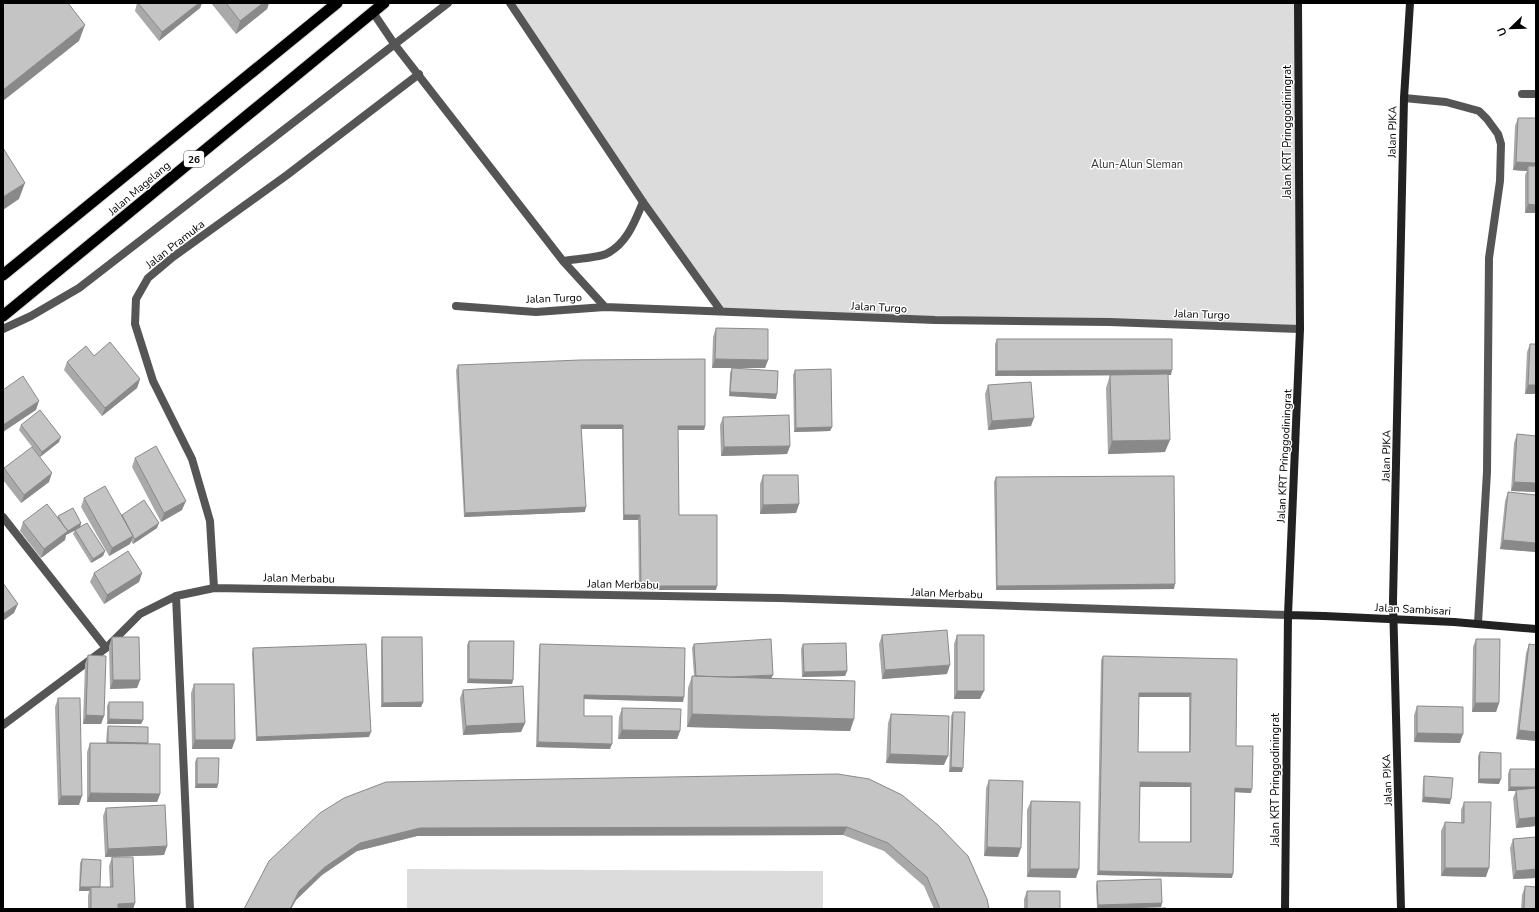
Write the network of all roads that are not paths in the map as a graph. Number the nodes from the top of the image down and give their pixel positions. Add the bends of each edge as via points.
1 (337, 3) edge
2 (384, 3) edge
3 (448, 3) edge
4 (510, 3) edge
5 (1298, 3) edge
6 (1410, 3) edge
7 (372, 12) junction
8 (396, 45) junction
9 (419, 74) junction
10 (1522, 94) dead end
11 (1536, 94) edge
12 (1404, 98) junction
13 (643, 202) junction
14 (563, 261) junction
15 (3, 275) edge
16 (456, 306) dead end
17 (605, 307) junction
18 (721, 311) junction
19 (3, 316) edge
20 (3, 329) edge
21 (1300, 329) junction
22 (3, 517) edge
23 (214, 588) junction
24 (176, 596) junction
25 (1288, 614) junction
26 (1478, 623) junction
27 (1536, 629) edge
28 (106, 648) junction
29 (3, 725) edge
30 (190, 909) edge
31 (1285, 909) edge
32 (1401, 909) edge

1 - 15 highway, Jalan Magelang
2 - 7 highway, Jalan Magelang / 26
3 - 8 street
4 - 13 street
5 - 21 main road, Jalan KRT Pringgodiningrat
6 - 12 main road, Jalan PJKA
7 - 8 street
7 - 19 highway, Jalan Magelang / 26
8 - 9 street
8 - 20 street via 79,288 32,316
9 - 14 street
9 - 23 street, Jalan Pramuka via 287,175 173,257 148,278 136,299 135,324 153,381 192,459 210,521
10 - 11 street
12 - 26 street via 1446,102 1479,112 1498,134 1501,144 1500,181 1489,258 1487,472
12 - 32 main road, Jalan PJKA via 1393,601
13 - 14 street via 624,240 606,254
13 - 18 street
14 - 17 street
16 - 17 street, Jalan Turgo via 536,312
17 - 18 street, Jalan Turgo
18 - 21 street, Jalan Turgo via 935,320 1110,322
21 - 25 main road, Jalan KRT Pringgodiningrat
22 - 28 street
23 - 24 street, Jalan Merbabu
23 - 25 street, Jalan Merbabu via 748,598
24 - 28 street, Jalan Merbabu via 140,614
24 - 30 street
25 - 26 main road, Jalan Sambisari, bridge
25 - 31 main road, Jalan KRT Pringgodiningrat
26 - 27 main road, Jalan Sambisari
28 - 29 street, Jalan Merbabu

